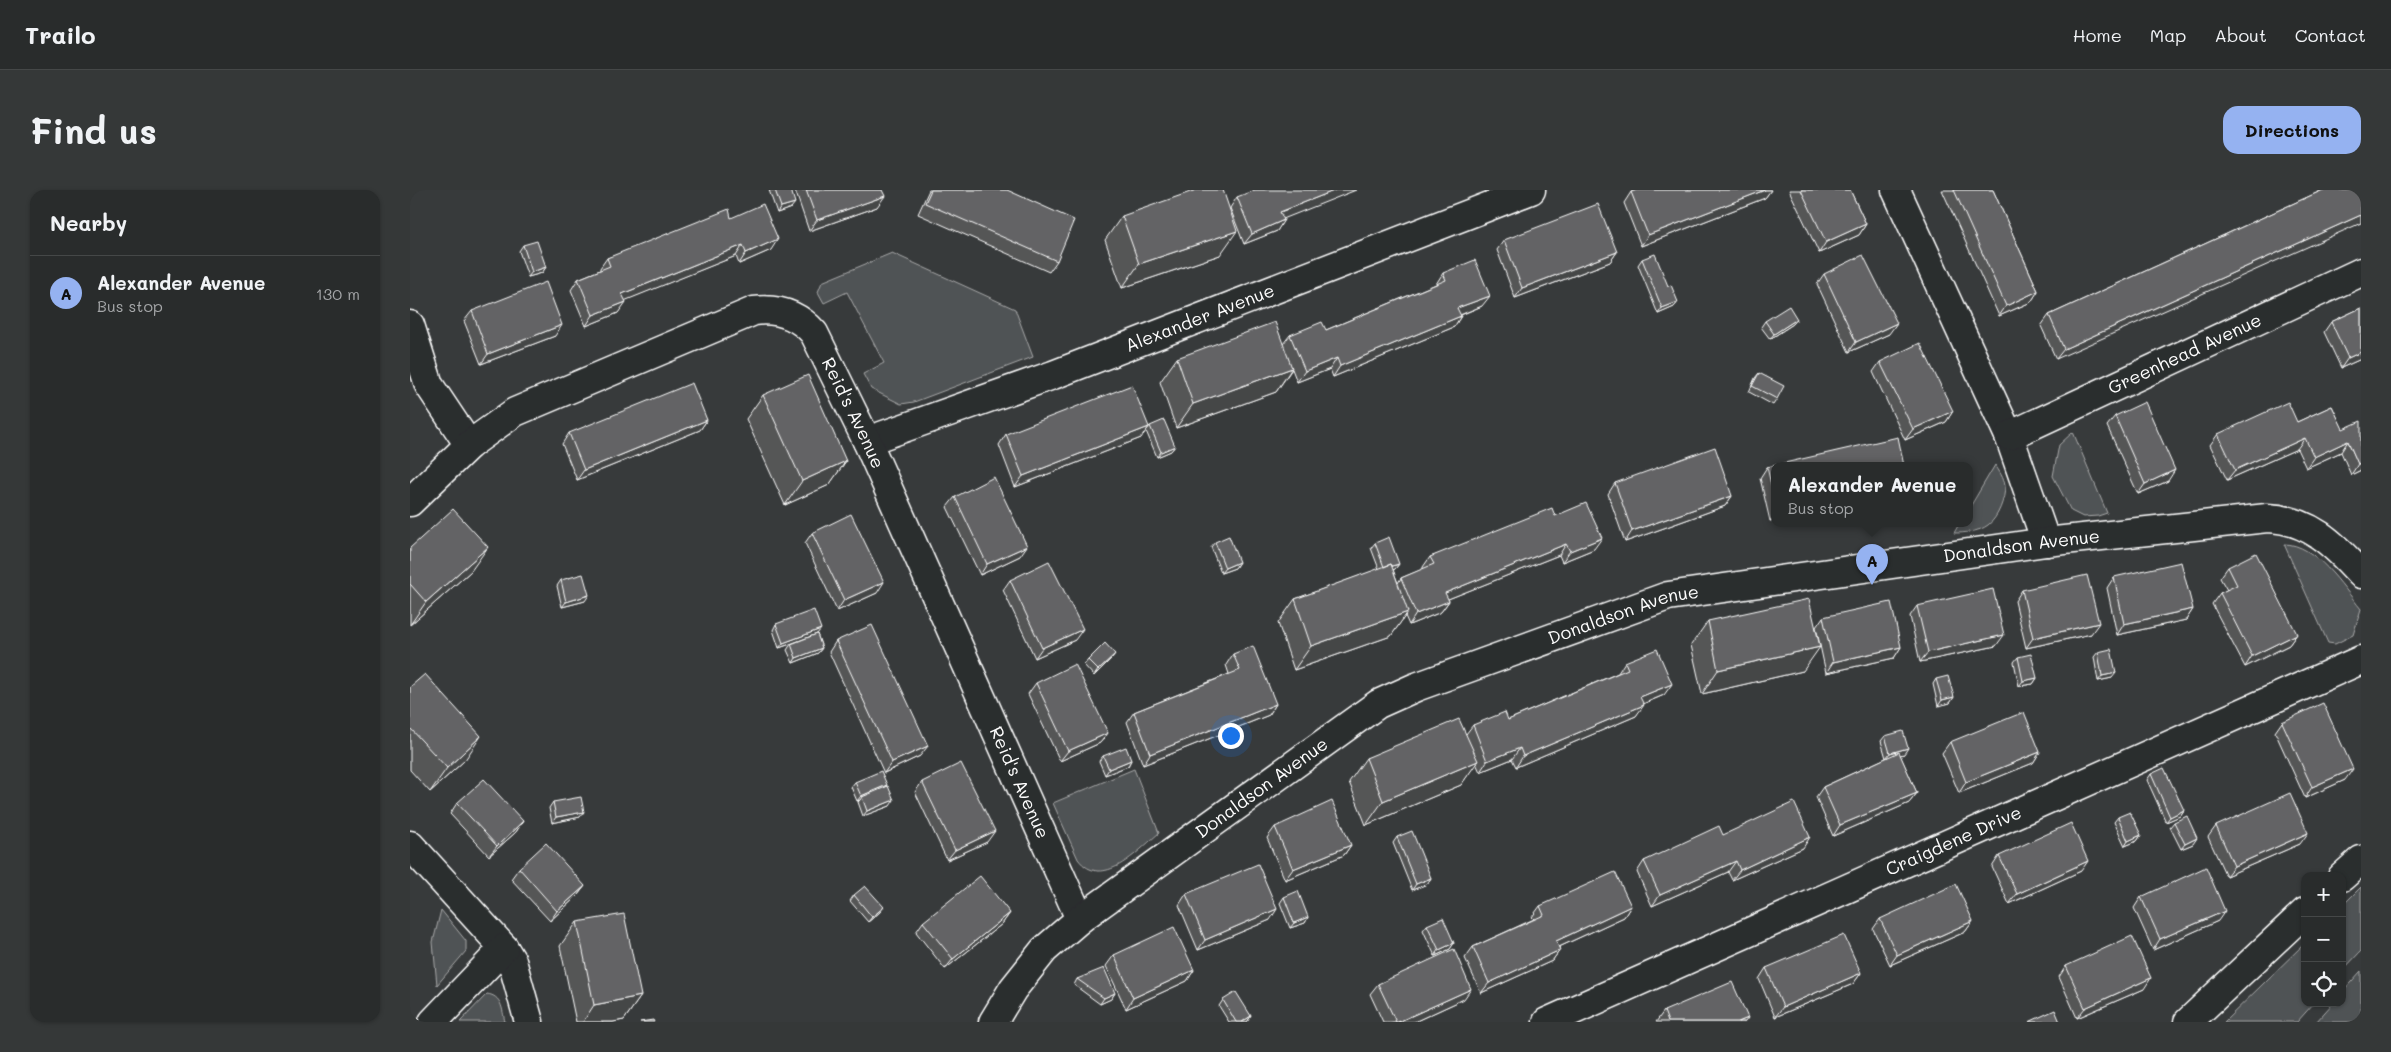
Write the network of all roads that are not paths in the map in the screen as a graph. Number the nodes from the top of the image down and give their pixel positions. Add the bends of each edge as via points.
1 (1531, 190) edge
2 (1896, 190) edge
3 (2361, 272) edge
4 (410, 325) edge
5 (2009, 436) junction
6 (867, 441) junction
7 (469, 445) junction
8 (410, 502) edge
9 (2046, 542) junction
10 (2361, 574) edge
11 (2361, 660) edge
12 (410, 844) edge
13 (2361, 860) edge
14 (2346, 873) edge
15 (2301, 916) edge
16 (1080, 919) junction
17 (504, 948) junction
18 (434, 1022) edge
19 (529, 1022) edge
20 (993, 1022) edge
21 (1548, 1022) edge
22 (2188, 1022) edge

1 - 6 street, Alexander Avenue via 1053,375
2 - 5 street
3 - 5 street, Greenhead Avenue
4 - 7 street via 430,385
5 - 9 street
6 - 7 street, Reid's Avenue via 814,333 804,321 764,310 754,311 515,412
6 - 16 street, Reid's Avenue
7 - 8 street, Reid's Avenue
9 - 10 street, Donaldson Avenue via 2283,518 2299,522 2324,536
9 - 16 street, Donaldson Avenue via 1668,596 1416,687 1378,704
11 - 21 street, Craigdene Drive
12 - 17 street
13 - 14 street
15 - 22 street
16 - 20 street, Donaldson Avenue via 1044,950 1013,989
17 - 18 street
17 - 19 street via 512,961

